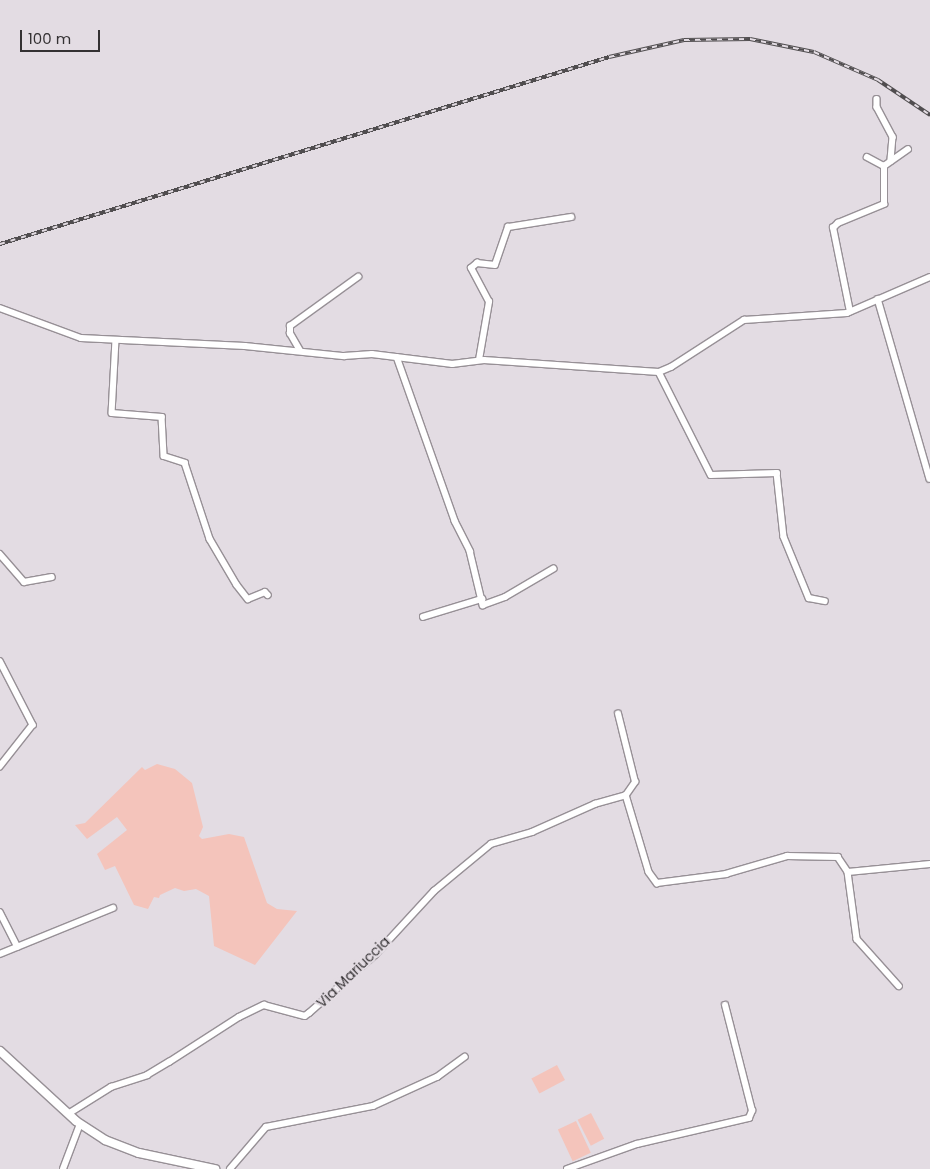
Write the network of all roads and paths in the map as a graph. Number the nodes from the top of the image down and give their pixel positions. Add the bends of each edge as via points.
1 (877, 99) dead end
2 (908, 149) dead end
3 (867, 158) dead end
4 (891, 161) junction
5 (884, 166) junction
6 (571, 217) dead end
7 (358, 276) dead end
8 (930, 277) edge
9 (878, 299) junction
10 (0, 308) edge
11 (850, 312) junction
12 (116, 340) junction
13 (300, 351) junction
14 (397, 357) junction
15 (479, 360) junction
16 (659, 372) junction
17 (930, 479) edge
18 (0, 554) edge
19 (553, 569) dead end
20 (52, 577) dead end
21 (268, 596) dead end
22 (482, 599) junction
23 (825, 601) dead end
24 (423, 617) dead end
25 (0, 661) edge
26 (618, 714) dead end
27 (0, 766) edge
28 (626, 795) junction
29 (930, 864) edge
30 (848, 872) junction
31 (113, 908) dead end
32 (0, 912) edge
33 (18, 947) junction
34 (0, 954) edge
35 (899, 986) dead end
36 (725, 1005) dead end
37 (0, 1051) edge
38 (465, 1057) dead end
39 (68, 1114) junction
40 (80, 1124) junction
41 (63, 1169) edge
42 (215, 1169) edge
43 (230, 1169) edge
44 (567, 1169) edge

1 - 4 street via 877,106 893,137
2 - 4 street
3 - 5 street
4 - 5 street
5 - 11 street via 884,204 833,228
6 - 15 street via 508,227 495,264 477,263 472,268 489,302
7 - 13 street via 290,326 290,334
8 - 9 street
9 - 11 street
9 - 17 street
10 - 12 street via 81,338
11 - 16 street via 750,318
12 - 13 street
12 - 21 street via 112,413 162,417 164,456 185,463 210,539 237,585 248,599 265,592
13 - 14 street
14 - 15 street via 452,364
14 - 22 street via 455,521 470,551
15 - 16 street
16 - 23 street via 711,475 777,473 784,537 808,596 813,601
18 - 20 street via 24,582
19 - 22 street via 505,597 484,605
22 - 24 street
25 - 27 street via 33,725
26 - 28 street via 635,782
28 - 30 street via 649,872 657,883 726,874 786,856 838,857
28 - 39 street, Via Mariuccia via 595,804 532,832 491,844 434,891 375,955 309,1014 305,1016 264,1005 239,1017 147,1075 111,1087
29 - 30 street
30 - 35 street via 857,939
31 - 33 street
32 - 33 street
33 - 34 street
36 - 44 street via 752,1111 749,1118 637,1144
37 - 39 main road
38 - 43 street via 437,1077 373,1106 266,1127
39 - 40 main road
40 - 41 street
40 - 42 main road via 121,1147

